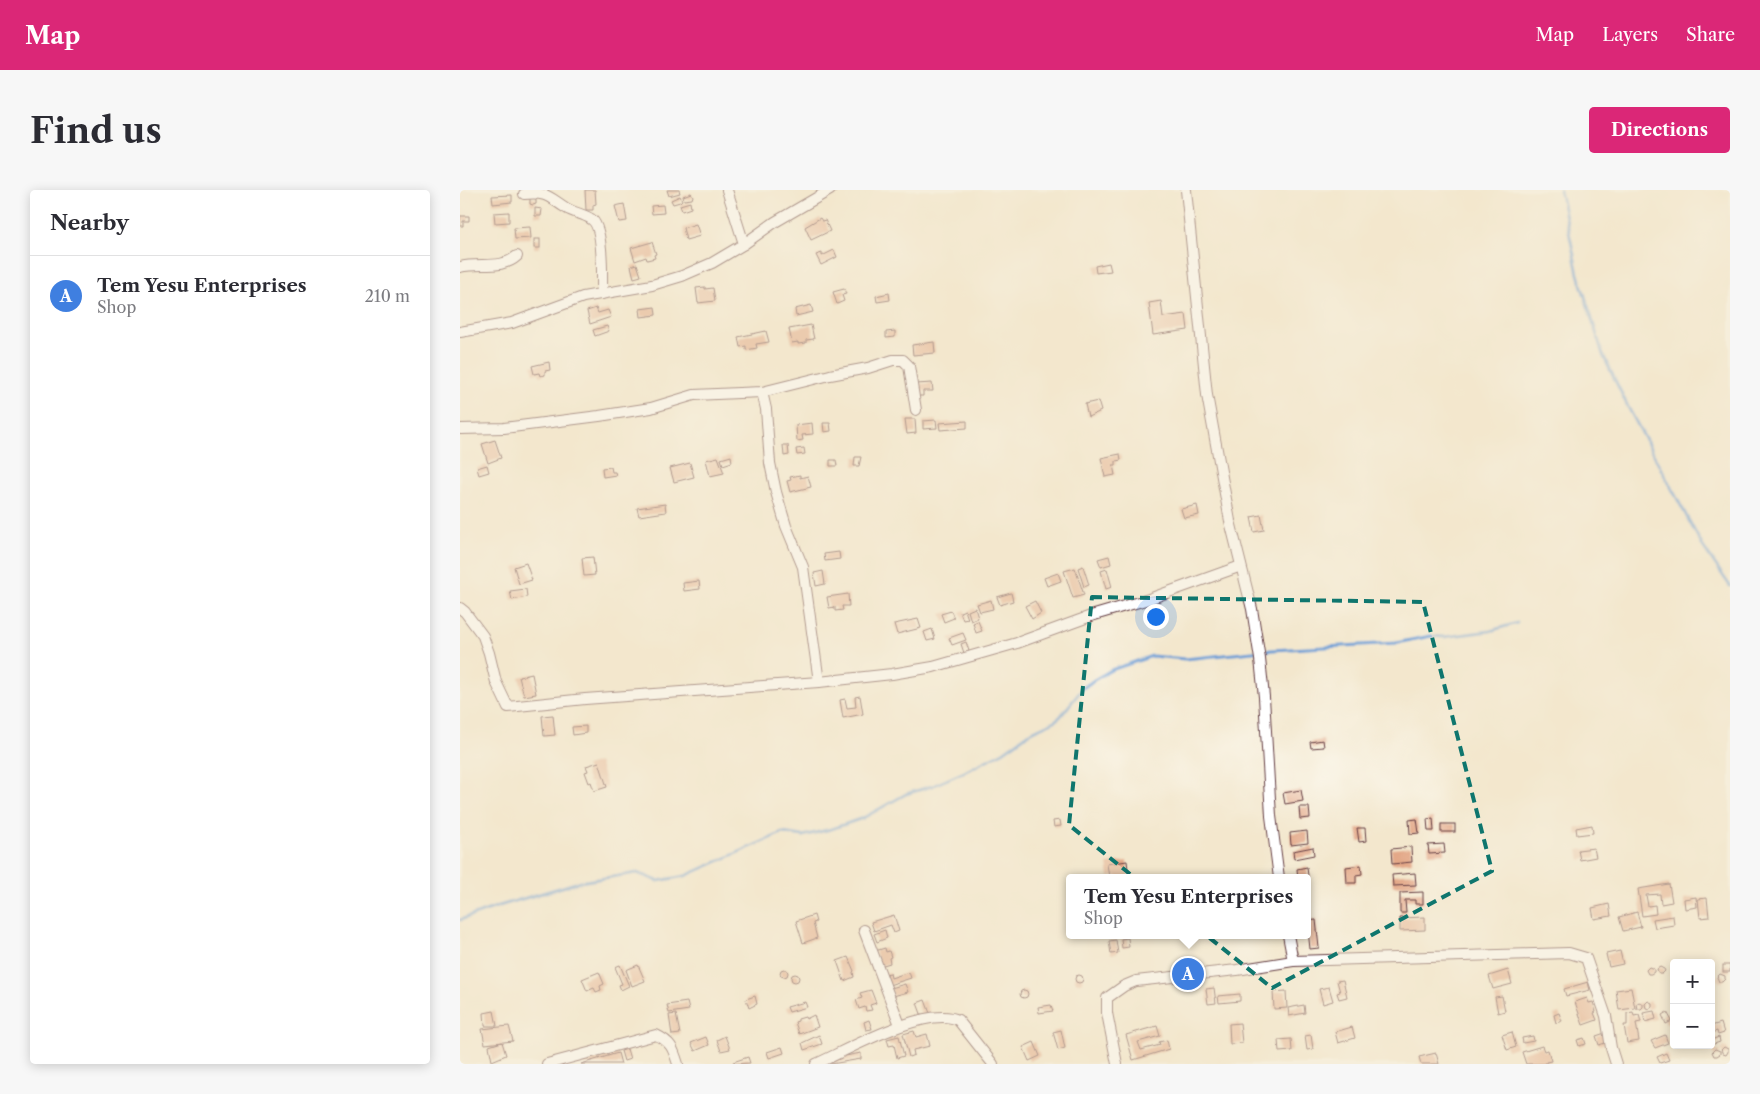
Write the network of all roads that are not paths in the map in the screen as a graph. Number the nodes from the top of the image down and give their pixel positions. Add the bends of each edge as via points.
1 (726, 190) edge
2 (830, 190) edge
3 (1186, 190) edge
4 (524, 194) dead end
5 (744, 244) junction
6 (517, 256) dead end
7 (460, 267) edge
8 (602, 294) junction
9 (460, 332) edge
10 (762, 392) junction
11 (916, 410) dead end
12 (460, 429) edge
13 (1241, 566) junction
14 (460, 608) edge
15 (819, 682) junction
16 (1278, 874) edge
17 (864, 930) dead end
18 (1289, 939) edge
19 (1293, 961) junction
20 (900, 1025) junction
21 (547, 1064) edge
22 (678, 1064) edge
23 (816, 1064) edge
24 (993, 1064) edge
25 (1117, 1064) edge
26 (1616, 1064) edge

1 - 5 street
2 - 5 street
3 - 13 street via 1207,395
4 - 8 street via 548,195 567,209 593,219 600,240
5 - 8 street via 682,276
6 - 7 street via 505,264
8 - 9 street via 512,323
10 - 11 street via 903,360 912,374
10 - 12 street via 694,395 651,408 599,416 504,428
10 - 15 street via 776,492 803,567
13 - 15 street via 1017,643 933,667
13 - 16 street via 1260,658 1271,816
14 - 15 street via 483,636 496,682 508,707
17 - 20 street
18 - 19 street
19 - 25 street via 1136,981 1124,986 1107,998
19 - 26 street via 1579,955 1586,958 1590,966 1606,1016
20 - 23 street
20 - 24 street via 950,1016 958,1020
21 - 22 street via 656,1035 667,1040

